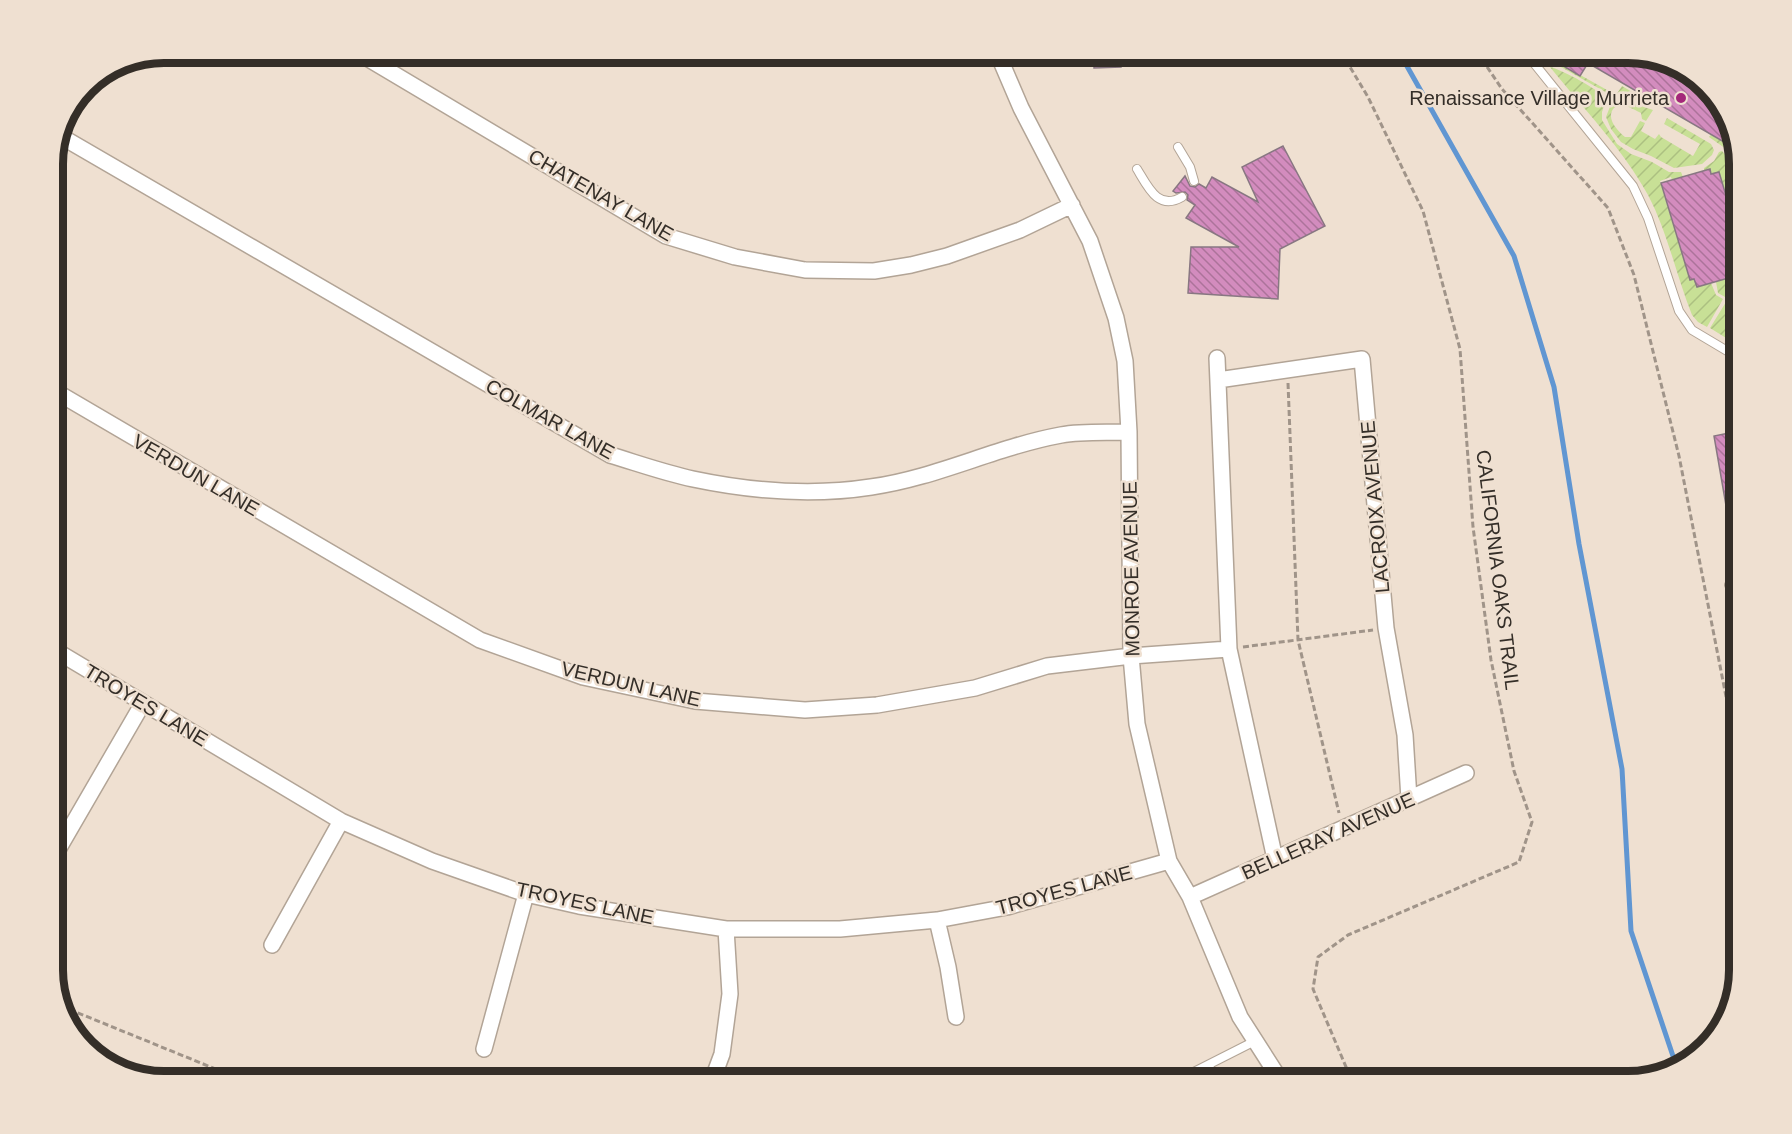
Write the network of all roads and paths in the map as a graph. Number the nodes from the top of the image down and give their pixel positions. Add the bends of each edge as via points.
1 (375, 63) edge
2 (1002, 63) edge
3 (1348, 63) edge
4 (1484, 63) edge
5 (1534, 63) edge
6 (66, 139) edge
7 (1178, 147) dead end
8 (1137, 169) dead end
9 (1194, 181) dead end
10 (1182, 197) dead end
11 (1072, 205) junction
12 (1729, 352) edge
13 (1217, 358) dead end
14 (1287, 370) junction
15 (1218, 380) junction
16 (63, 396) edge
17 (1129, 432) junction
18 (1386, 628) junction
19 (1298, 640) junction
20 (1229, 649) junction
21 (63, 655) edge
22 (1131, 656) junction
23 (143, 703) junction
24 (1729, 708) edge
25 (1466, 773) dead end
26 (1409, 799) junction
27 (340, 821) junction
28 (1343, 829) junction
29 (63, 841) edge
30 (1275, 859) junction
31 (1169, 861) junction
32 (526, 894) junction
33 (1190, 897) junction
34 (937, 920) junction
35 (726, 929) junction
36 (272, 945) dead end
37 (72, 1010) edge
38 (957, 1017) dead end
39 (1255, 1041) junction
40 (484, 1049) dead end
41 (1208, 1065) junction
42 (218, 1071) edge
43 (716, 1071) edge
44 (1197, 1071) edge
45 (1212, 1071) edge
46 (1274, 1071) edge
47 (1347, 1071) edge

1 - 11 street, CHATENAY LANE via 666,236 735,257 805,270 874,271 956,253 1011,234
2 - 11 street, MONROE AVENUE
3 - 47 path, CALIFORNIA OAKS TRAIL via 1423,211 1460,348 1473,527 1491,660 1514,771 1532,822 1519,862 1348,935 1318,957 1313,989
4 - 24 path via 1502,89 1608,208 1634,275 1679,456
5 - 12 lane via 1633,186 1648,218 1679,311 1692,330
6 - 17 street, COLMAR LANE via 610,455 682,476 753,488 814,491 871,487 1062,435
7 - 9 lane
8 - 10 lane via 1162,201
11 - 17 street, MONROE AVENUE via 1090,241 1116,318 1125,361
13 - 15 street
14 - 15 street, LACROIX AVENUE
14 - 18 street, LACROIX AVENUE via 1362,359
14 - 19 path
15 - 20 street
16 - 22 street, VERDUN LANE via 480,640 583,677 694,701 805,711 877,705 975,688 1047,666
17 - 22 street, MONROE AVENUE
18 - 19 path
18 - 26 street, LACROIX AVENUE via 1405,735
19 - 20 path
19 - 28 path
20 - 22 street, VERDUN LANE
20 - 30 street
21 - 23 street, TROYES LANE
22 - 31 street, MONROE AVENUE via 1137,724
23 - 27 street, TROYES LANE
23 - 29 street
25 - 26 street, BELLERAY AVENUE
26 - 28 street, BELLERAY AVENUE
27 - 32 street, TROYES LANE via 432,861
27 - 36 street
28 - 30 street, BELLERAY AVENUE
30 - 33 street, BELLERAY AVENUE
31 - 33 street, MONROE AVENUE
31 - 34 street, TROYES LANE via 1007,907
32 - 35 street, TROYES LANE
32 - 40 street
33 - 39 street, MONROE AVENUE via 1240,1017
34 - 35 street, TROYES LANE via 840,929
34 - 38 street
35 - 43 street via 730,994
37 - 42 path
39 - 41 lane
39 - 46 street, MONROE AVENUE
41 - 44 lane
41 - 45 lane

